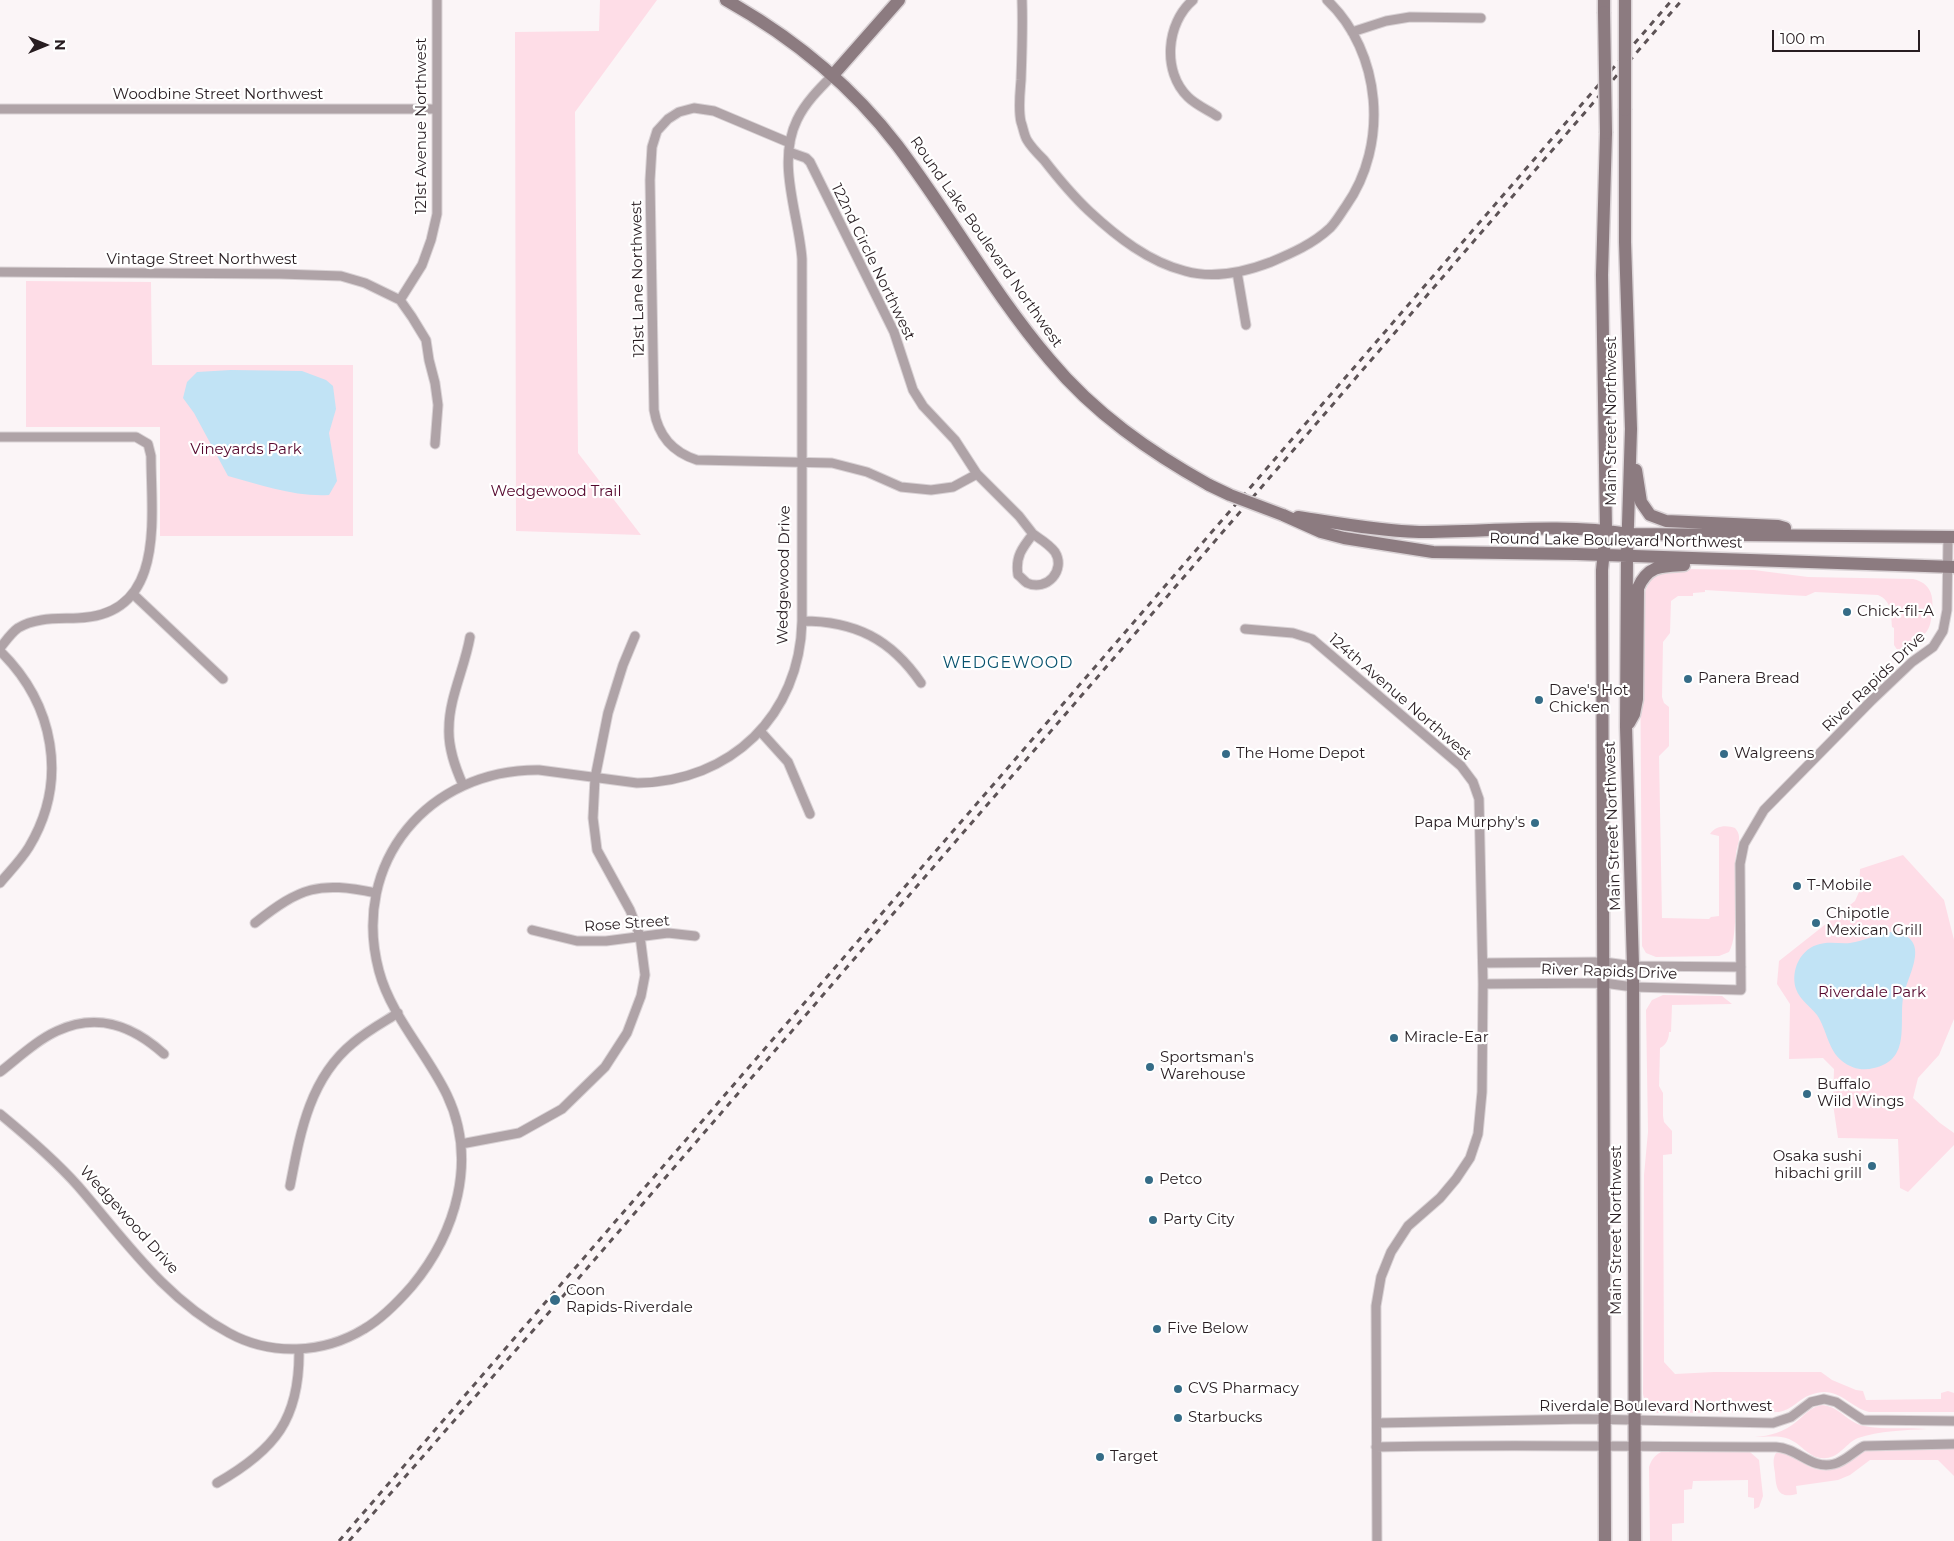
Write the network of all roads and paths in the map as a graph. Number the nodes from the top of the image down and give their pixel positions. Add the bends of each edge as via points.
1 (437, 0) edge
2 (726, 0) edge
3 (898, 0) edge
4 (1022, 0) edge
5 (1193, 0) edge
6 (1327, 0) edge
7 (1625, 0) edge
8 (1604, 6) edge
9 (1481, 18) dead end
10 (1352, 32) junction
11 (833, 76) junction
12 (436, 108) junction
13 (0, 109) edge
14 (1217, 116) dead end
15 (668, 119) joint
16 (789, 147) junction
17 (0, 272) edge
18 (1237, 272) junction
19 (400, 300) junction
20 (1246, 325) dead end
21 (0, 437) edge
22 (435, 444) dead end
23 (1630, 456) junction
24 (802, 461) junction
25 (977, 474) junction
26 (1283, 515) junction
27 (1606, 530) junction
28 (1033, 534) junction
29 (1629, 534) junction
30 (1804, 534) junction
31 (1951, 536) edge
32 (1603, 556) junction
33 (1627, 556) junction
34 (1725, 559) junction
35 (1951, 567) edge
36 (133, 594) junction
37 (802, 621) junction
38 (1245, 628) dead end
39 (635, 636) dead end
40 (470, 637) dead end
41 (0, 650) edge
42 (223, 679) dead end
43 (921, 683) dead end
44 (1626, 727) junction
45 (760, 731) junction
46 (596, 778) junction
47 (463, 785) junction
48 (810, 814) dead end
49 (0, 883) edge
50 (376, 893) junction
51 (255, 923) dead end
52 (532, 930) dead end
53 (640, 936) junction
54 (694, 936) dead end
55 (1604, 962) junction
56 (1483, 963) junction
57 (1633, 966) junction
58 (1741, 967) junction
59 (1604, 983) junction
60 (1483, 984) junction
61 (1633, 987) junction
62 (398, 1014) junction
63 (164, 1054) dead end
64 (0, 1072) edge
65 (0, 1114) edge
66 (461, 1144) junction
67 (290, 1186) dead end
68 (299, 1350) junction
69 (1604, 1421) junction
70 (1634, 1421) junction
71 (1954, 1421) edge
72 (1377, 1423) junction
73 (1954, 1444) edge
74 (1376, 1447) junction
75 (1634, 1447) junction
76 (1605, 1448) junction
77 (217, 1484) dead end
78 (1377, 1541) edge
79 (1605, 1541) edge
80 (1635, 1541) edge

1 - 12 street, 121st Avenue Northwest
2 - 11 main road, Round Lake Boulevard Northwest via 780,33
3 - 11 main road, Wedgewood Drive
4 - 18 street via 1020,119 1026,140 1081,204 1110,230 1145,253 1187,272
5 - 14 street via 1174,32 1170,66 1175,81 1188,98
6 - 10 street
7 - 23 main road, Main Street Northwest, bridge
8 - 27 main road, Main Street Northwest, bridge via 1606,133 1602,276
9 - 10 street via 1410,17
10 - 18 street via 1370,74 1374,116 1369,156 1352,198 1331,227 1299,251
11 - 16 street, Wedgewood Drive via 802,110
11 - 26 main road, Round Lake Boulevard Northwest, bridge via 897,145 1024,328 1094,405 1148,448 1209,485
12 - 13 street, Woodbine Street Northwest
12 - 19 street, 121st Avenue Northwest via 437,214 432,240 422,265
15 - 16 street, 122nd Circle Northwest via 694,108 714,111
15 - 24 street, 121st Lane Northwest via 658,131 652,147 650,180 656,422 666,440 679,452 697,460
16 - 24 street, Wedgewood Drive via 790,187 802,259
16 - 25 street, 122nd Circle Northwest via 810,162 894,332 913,390 955,440
17 - 19 street, Vintage Street Northwest via 341,276 366,283
18 - 20 street
19 - 22 street via 426,340 437,398
21 - 36 street via 136,437 148,444 151,456 150,552
23 - 29 main road, Main Street Northwest
23 - 30 main road via 1641,502 1650,515 1666,521 1778,526
24 - 25 street via 849,466 901,486 931,490 953,487
24 - 37 street, Wedgewood Drive
25 - 28 street, 122nd Circle Northwest
26 - 27 main road, Round Lake Boulevard Northwest via 1418,532
26 - 32 main road, Round Lake Boulevard Northwest via 1321,532 1403,548 1445,553
27 - 29 main road, Round Lake Boulevard Northwest
27 - 32 main road, Main Street Northwest
28 - 28 street, 122nd Circle Northwest via 1055,553 1059,564 1052,580 1042,584 1027,583 1018,575 1016,564 1020,550
29 - 30 main road, Round Lake Boulevard Northwest
29 - 33 main road, Main Street Northwest
30 - 31 main road, Round Lake Boulevard Northwest
31 - 35 street, River Rapids Drive
32 - 33 main road, Round Lake Boulevard Northwest
32 - 55 main road, Main Street Northwest
33 - 34 main road, Round Lake Boulevard Northwest
33 - 44 main road, Main Street Northwest
34 - 35 main road, Round Lake Boulevard Northwest
34 - 44 main road via 1708,564 1658,566 1641,580 1638,588 1637,700 1634,714
35 - 58 street, River Rapids Drive via 1943,631 1934,647 1912,662 1871,701 1764,810 1744,844 1740,864
36 - 41 street via 119,606 88,618 34,621 17,629
36 - 42 street
37 - 43 street via 844,625 875,638 899,655
37 - 45 street, Wedgewood Drive via 800,652 792,679 780,706
38 - 56 street, 124th Avenue Northwest via 1293,633 1312,639 1468,774 1478,791 1480,808
39 - 46 street via 610,705
40 - 47 street via 448,728 452,756
41 - 49 street via 21,673 38,702 48,731 52,762 46,812 28,848
44 - 57 main road, Main Street Northwest
45 - 46 street, Wedgewood Drive via 735,754 695,774 653,783
45 - 48 street via 788,762
46 - 47 street, Wedgewood Drive via 523,770 498,773
46 - 53 street via 593,818 597,850 630,910
47 - 50 street, Wedgewood Drive via 437,800 406,830 391,854
50 - 51 street via 341,887 314,888 289,898
50 - 62 street, Wedgewood Drive via 375,954 386,992
52 - 53 street, Rose Street via 578,941
53 - 54 street, Rose Street via 668,933
53 - 66 street via 645,975 641,996 627,1034 605,1067 562,1109 519,1133
55 - 56 street, River Rapids Drive
55 - 57 street, River Rapids Drive
55 - 59 main road, Main Street Northwest
56 - 60 street, 124th Avenue Northwest
57 - 58 street, River Rapids Drive
57 - 61 main road, Main Street Northwest
58 - 61 street, River Rapids Drive via 1741,990
59 - 60 street, River Rapids Drive
59 - 61 street, River Rapids Drive
59 - 69 main road, Main Street Northwest
60 - 72 street via 1482,1092 1478,1134 1470,1158 1440,1198 1408,1226 1391,1252 1381,1277 1376,1306
61 - 70 main road, Main Street Northwest
62 - 66 street, Wedgewood Drive via 446,1092
62 - 67 street via 352,1043 329,1068 305,1117
63 - 64 street via 149,1040 129,1029 89,1023 57,1031
65 - 68 street, Wedgewood Drive via 52,1159 151,1273 194,1309 246,1341
66 - 68 street, Wedgewood Drive via 459,1189 454,1209 447,1232 428,1267 394,1306 366,1328 332,1344
68 - 77 street via 296,1396 282,1430 254,1459
69 - 70 street, Riverdale Boulevard Northwest
69 - 72 street, Riverdale Boulevard Northwest
69 - 76 main road, Main Street Northwest
70 - 71 street, Riverdale Boulevard Northwest via 1773,1423 1791,1417 1811,1402 1824,1399 1836,1402 1863,1420
70 - 75 main road, Main Street Northwest
72 - 74 street
73 - 75 street via 1864,1446 1835,1464 1823,1465 1810,1463 1784,1448
74 - 76 street via 1477,1444
74 - 78 street
75 - 76 street
75 - 80 main road, Main Street Northwest
76 - 79 main road, Main Street Northwest

